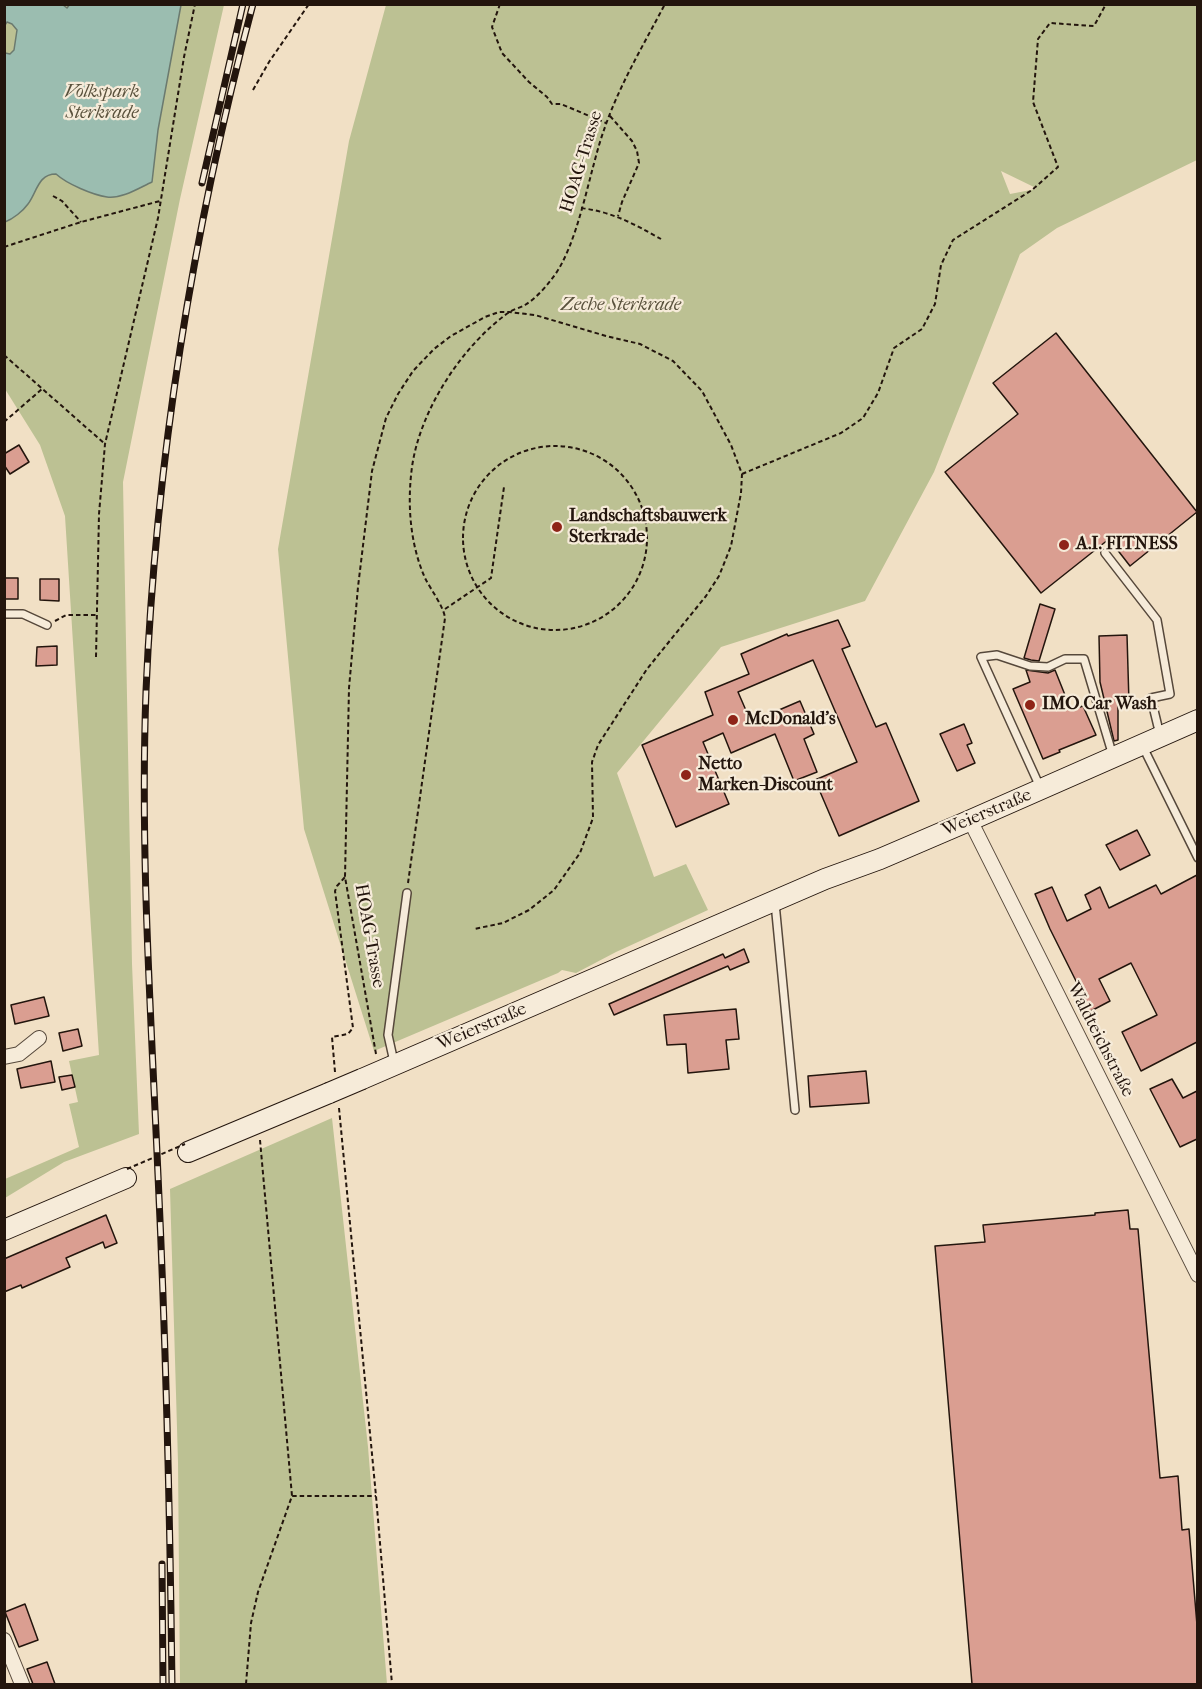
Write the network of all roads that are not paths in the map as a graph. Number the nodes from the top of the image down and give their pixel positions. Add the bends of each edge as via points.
1 (1105, 554) dead end
2 (4, 614) edge
3 (47, 625) road end
4 (1197, 720) edge
5 (1161, 735) junction
6 (1141, 744) junction
7 (1113, 756) junction
8 (1041, 789) junction
9 (970, 820) junction
10 (1197, 858) edge
11 (407, 893) road end
12 (775, 901) junction
13 (39, 1038) dead end
14 (4, 1057) edge
15 (379, 1072) junction
16 (795, 1110) dead end
17 (187, 1148) road end
18 (126, 1173) road end
19 (4, 1230) edge
20 (1197, 1275) edge
21 (4, 1640) edge
22 (22, 1684) edge

1 - 5 lane via 1157,620 1170,694 1152,698
2 - 3 lane via 23,614
4 - 5 main road, Weierstraße
5 - 6 main road, Weierstraße
6 - 7 main road, Weierstraße
6 - 10 lane
7 - 8 main road, Weierstraße
7 - 8 lane via 1084,658 1065,659 1048,667 1030,666 997,655 981,657
8 - 9 main road, Weierstraße
9 - 12 main road, Weierstraße
9 - 20 street, Waldteichstraße
11 - 15 lane via 388,1035
12 - 15 main road, Weierstraße
12 - 16 lane
13 - 14 street via 19,1054
15 - 17 main road, Weierstraße, bridge via 334,1100
18 - 19 main road
21 - 22 street

